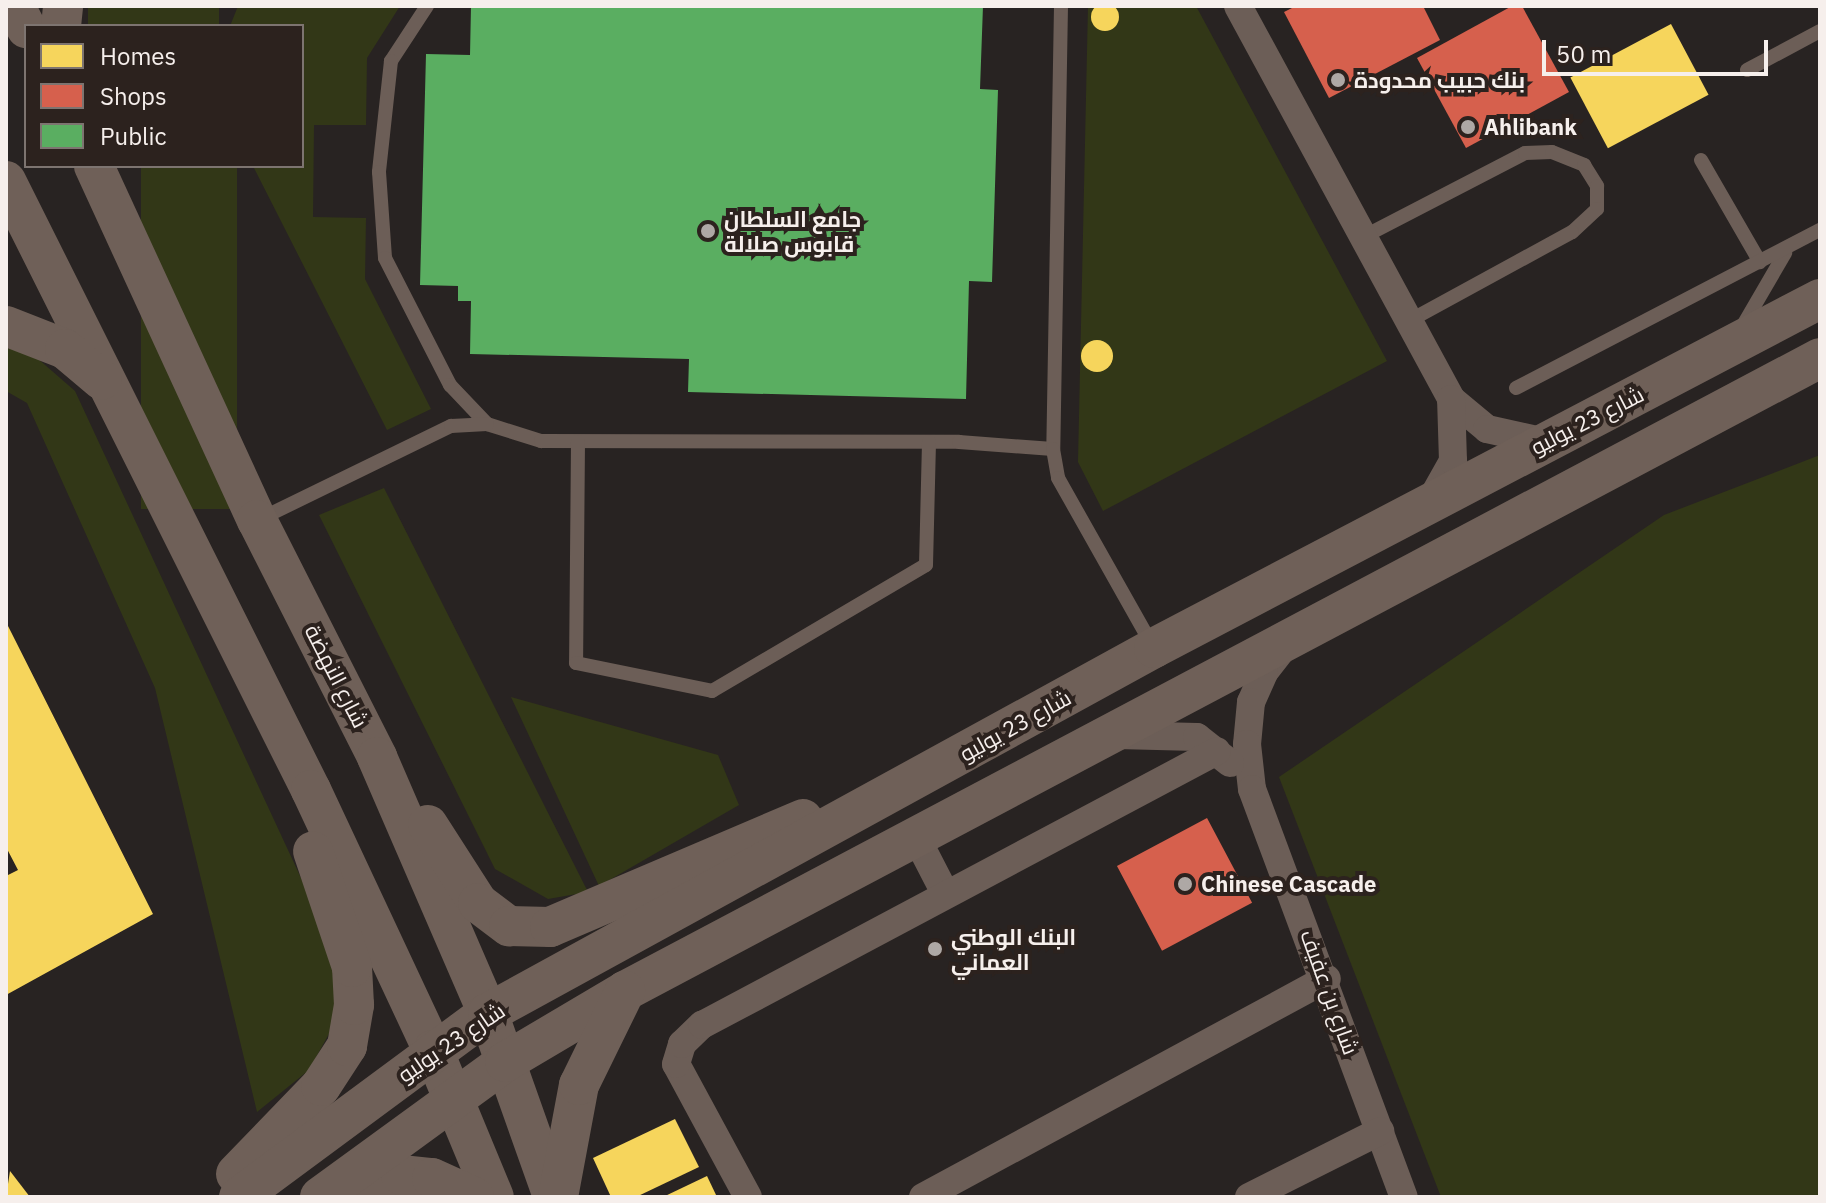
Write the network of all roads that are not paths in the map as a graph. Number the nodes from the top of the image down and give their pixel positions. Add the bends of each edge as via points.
1 (15, 6) edge
2 (427, 6) edge
3 (1061, 6) edge
4 (1238, 6) edge
5 (24, 24) edge
6 (1820, 31) edge
7 (1747, 70) dead end
8 (1701, 160) dead end
9 (95, 168) edge
10 (111, 168) edge
11 (6, 181) edge
12 (122, 222) junction
13 (1820, 230) edge
14 (1363, 237) junction
15 (1794, 245) junction
16 (1760, 262) junction
17 (1820, 299) edge
18 (1409, 321) junction
19 (6, 326) edge
20 (1820, 358) edge
21 (1701, 362) junction
22 (1516, 388) dead end
23 (112, 389) junction
24 (1451, 399) junction
25 (487, 424) junction
26 (578, 442) junction
27 (929, 442) junction
28 (1546, 442) junction
29 (1053, 449) junction
30 (1431, 500) junction
31 (257, 520) junction
32 (1294, 635) junction
33 (1154, 648) junction
34 (262, 700) junction
35 (359, 717) junction
36 (1100, 736) junction
37 (1217, 751) junction
38 (924, 776) junction
39 (1252, 789) junction
40 (915, 835) junction
41 (945, 893) junction
42 (1327, 979) junction
43 (625, 991) junction
44 (488, 1013) junction
45 (433, 1050) junction
46 (505, 1062) junction
47 (454, 1099) junction
48 (1380, 1131) junction
49 (215, 1197) edge
50 (239, 1197) edge
51 (320, 1197) edge
52 (329, 1197) edge
53 (474, 1197) edge
54 (494, 1197) edge
55 (556, 1197) edge
56 (748, 1197) edge
57 (923, 1197) edge
58 (1249, 1197) edge
59 (1404, 1197) edge

1 - 5 main road
2 - 25 lane via 391,61 379,172 385,258 450,385
3 - 29 lane
4 - 14 street
6 - 7 lane
8 - 16 lane
9 - 12 main road, شارع النهضة
10 - 12 main road
11 - 23 main road
12 - 31 main road, شارع النهضة
13 - 15 lane
14 - 18 street
14 - 18 lane via 1525,153 1552,152 1584,165 1597,186 1597,209 1572,232
15 - 16 lane
15 - 21 lane via 1768,274 1742,328
16 - 22 lane
17 - 21 main road, شارع 23 يوليو
18 - 24 street
19 - 23 main road via 65,349
20 - 32 main road
21 - 28 main road, شارع 23 يوليو
23 - 34 main road
24 - 28 street via 1487,429
24 - 30 street via 1453,461
25 - 26 lane via 541,441
25 - 31 lane via 451,426
26 - 27 lane
26 - 27 lane via 576,663 712,691 926,565
27 - 29 lane
28 - 30 main road, شارع 23 يوليو
29 - 33 lane via 1058,478
30 - 33 main road, شارع 23 يوليو
31 - 35 main road, شارع النهضة
32 - 36 main road
32 - 39 street, شارع بن عفيف via 1264,673 1251,702 1247,744
33 - 38 main road, شارع 23 يوليو
34 - 45 main road via 311,790
34 - 49 main road via 300,823 337,915 352,967 354,1005 347,1046 321,1086
35 - 38 main road via 478,903 509,926 550,927 624,900 750,838
35 - 44 main road, شارع النهضة
36 - 37 street, شارع بن عفيف via 1197,737
36 - 40 main road
37 - 39 street, شارع بن عفيف
37 - 41 street
38 - 44 main road, شارع 23 يوليو
39 - 42 street, شارع بن عفيف
40 - 41 street
40 - 43 main road
41 - 56 street via 702,1025 682,1044 676,1064
42 - 48 street, شارع بن عفيف
42 - 57 street
43 - 46 main road
43 - 55 main road via 579,1085
44 - 45 main road, شارع 23 يوليو
44 - 46 main road, شارع النهضة
45 - 47 main road
45 - 50 main road, شارع 23 يوليو
46 - 47 main road
46 - 55 main road, شارع النهضة
47 - 51 main road
47 - 54 main road
48 - 58 street
48 - 59 street, شارع بن عفيف
52 - 53 main road via 357,1183 401,1175 432,1178

